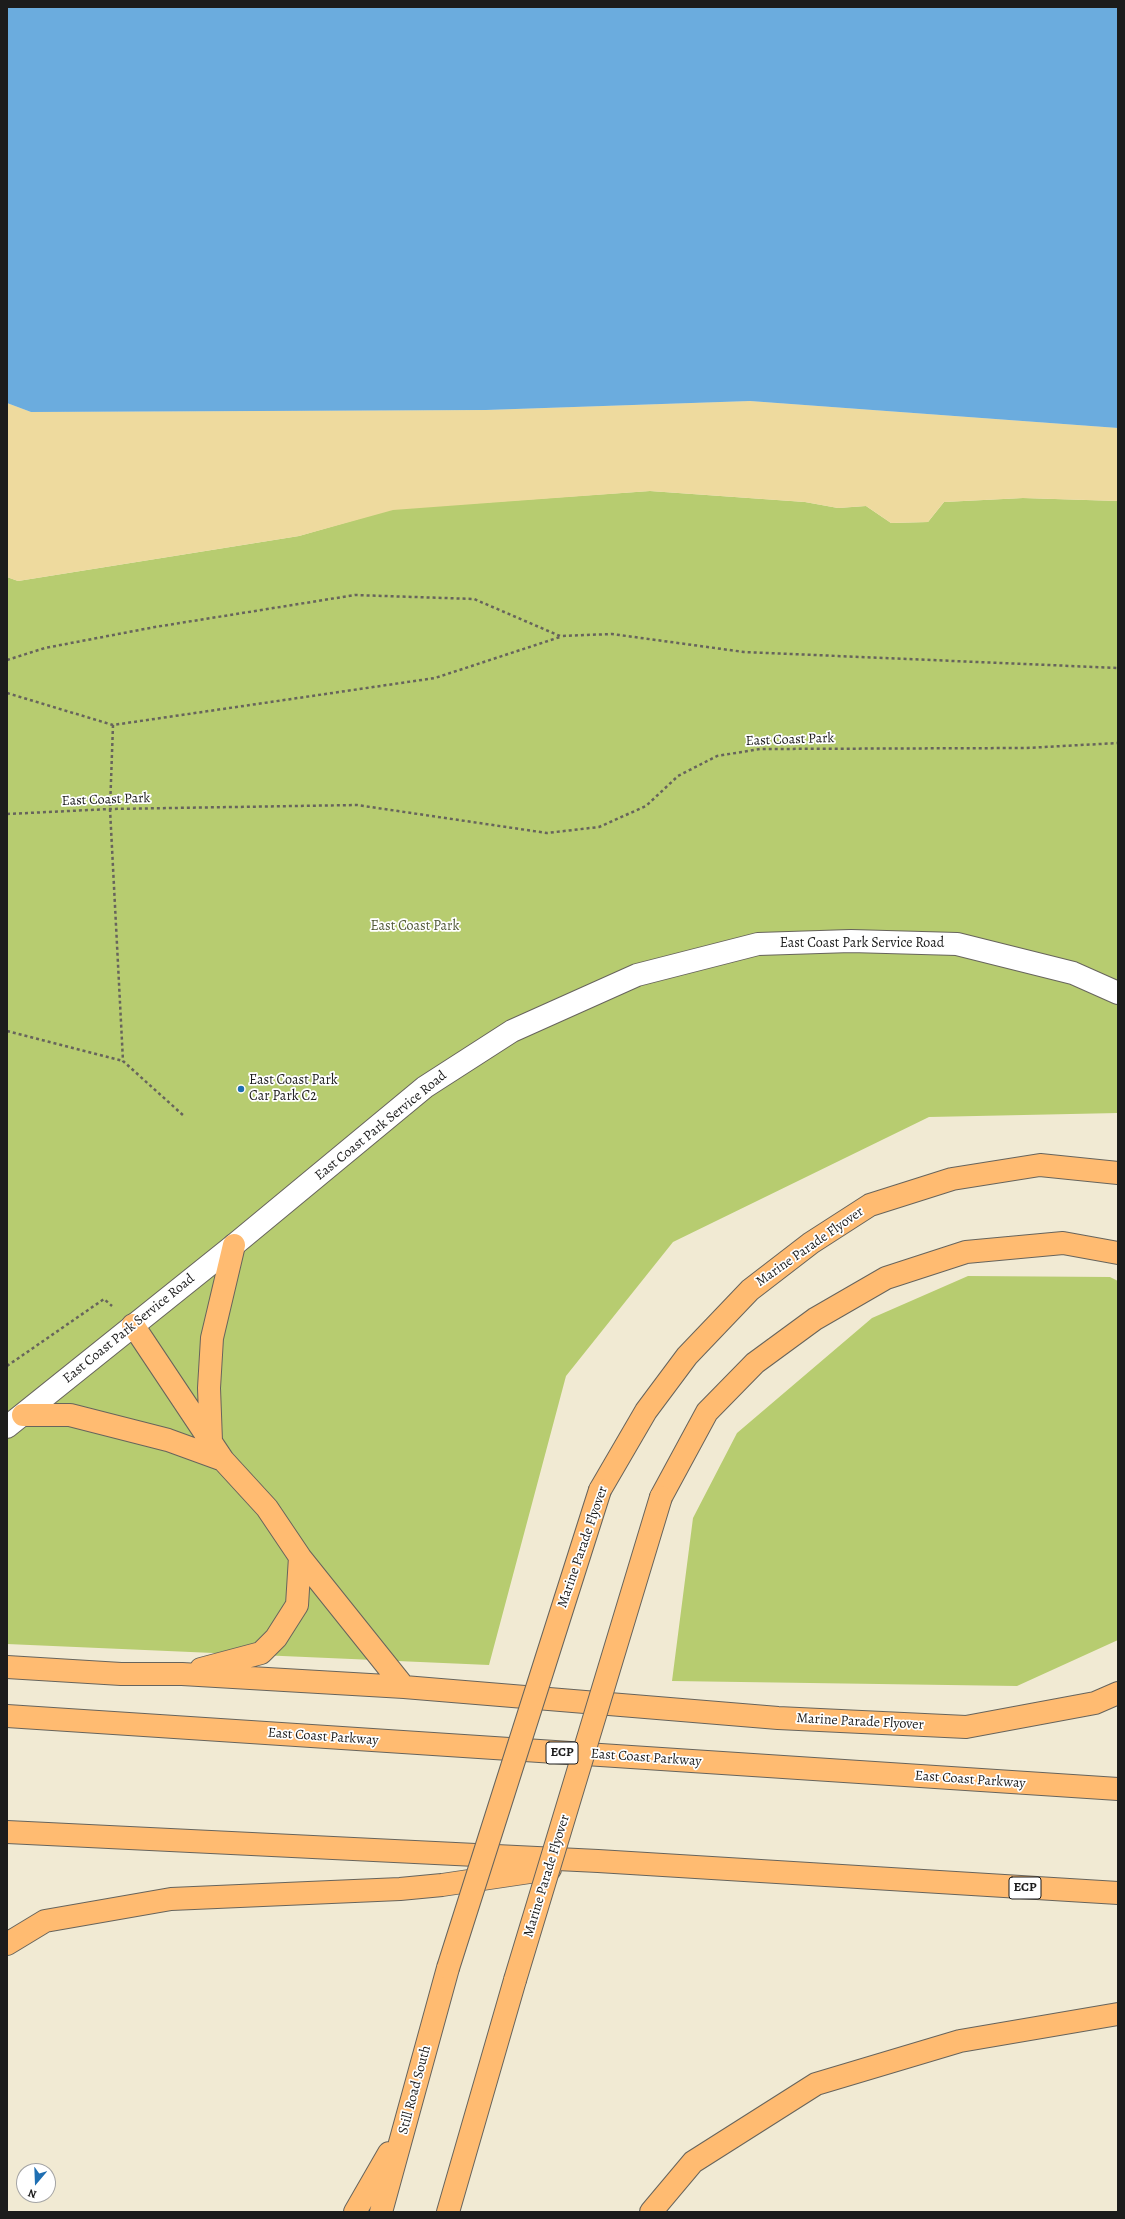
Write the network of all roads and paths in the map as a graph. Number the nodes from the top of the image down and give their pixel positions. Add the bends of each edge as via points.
1 (560, 636) junction
2 (7, 660) edge
3 (1118, 668) edge
4 (7, 693) edge
5 (114, 725) junction
6 (1118, 742) edge
7 (110, 809) junction
8 (7, 814) edge
9 (1118, 993) edge
10 (7, 1031) edge
11 (123, 1061) junction
12 (184, 1116) dead end
13 (1118, 1173) edge
14 (234, 1245) junction
15 (1118, 1253) edge
16 (133, 1325) junction
17 (7, 1366) edge
18 (15, 1421) edge
19 (211, 1441) junction
20 (223, 1460) junction
21 (300, 1557) junction
22 (7, 1667) edge
23 (182, 1674) junction
24 (404, 1687) junction
25 (1118, 1693) edge
26 (7, 1716) edge
27 (1118, 1789) edge
28 (7, 1832) edge
29 (598, 1862) junction
30 (1118, 1894) edge
31 (7, 1944) edge
32 (448, 1968) joint
33 (1118, 2014) edge
34 (406, 2124) junction
35 (355, 2212) edge
36 (381, 2212) edge
37 (448, 2212) edge
38 (651, 2212) edge

1 - 2 path via 474,599 355,595 155,627 45,648
1 - 3 path via 612,634 744,652
1 - 5 path via 435,678
4 - 5 path
5 - 7 path
6 - 7 path, East Coast Park via 1026,748 760,749 717,756 678,776 646,806 599,827 547,832 357,804
7 - 8 path, East Coast Park
7 - 11 path
9 - 14 street, East Coast Park Service Road via 1073,973 949,944 851,941 758,944 637,975 512,1031 425,1087
10 - 11 path
11 - 12 path
13 - 32 highway, Marine Parade Flyover, bridge via 1040,1164 952,1179 870,1205 811,1243 750,1290 687,1356 646,1411 600,1490
14 - 16 street, East Coast Park Service Road
14 - 19 highway via 212,1338 209,1388
15 - 37 highway, Marine Parade Flyover, bridge via 1063,1243 966,1252 886,1278 815,1319 755,1363 707,1412 661,1497 515,1980
16 - 17 path via 104,1299
16 - 18 street, East Coast Park Service Road
16 - 19 highway
18 - 20 highway via 70,1415 168,1440
19 - 20 highway
20 - 21 highway via 267,1508
21 - 23 highway via 297,1605 276,1638 261,1653
21 - 24 highway
22 - 23 highway via 122,1674
23 - 24 highway, Marine Parade Flyover
24 - 25 highway, Marine Parade Flyover via 778,1718 966,1727 1095,1703
26 - 27 highway, East Coast Parkway / ECP
28 - 29 highway, ECP
29 - 30 highway, ECP
29 - 31 highway via 400,1889 172,1898 45,1921
32 - 34 highway, Still Road South
33 - 38 highway via 960,2041 816,2084 693,2162
34 - 35 highway
34 - 36 highway, Still Road South

